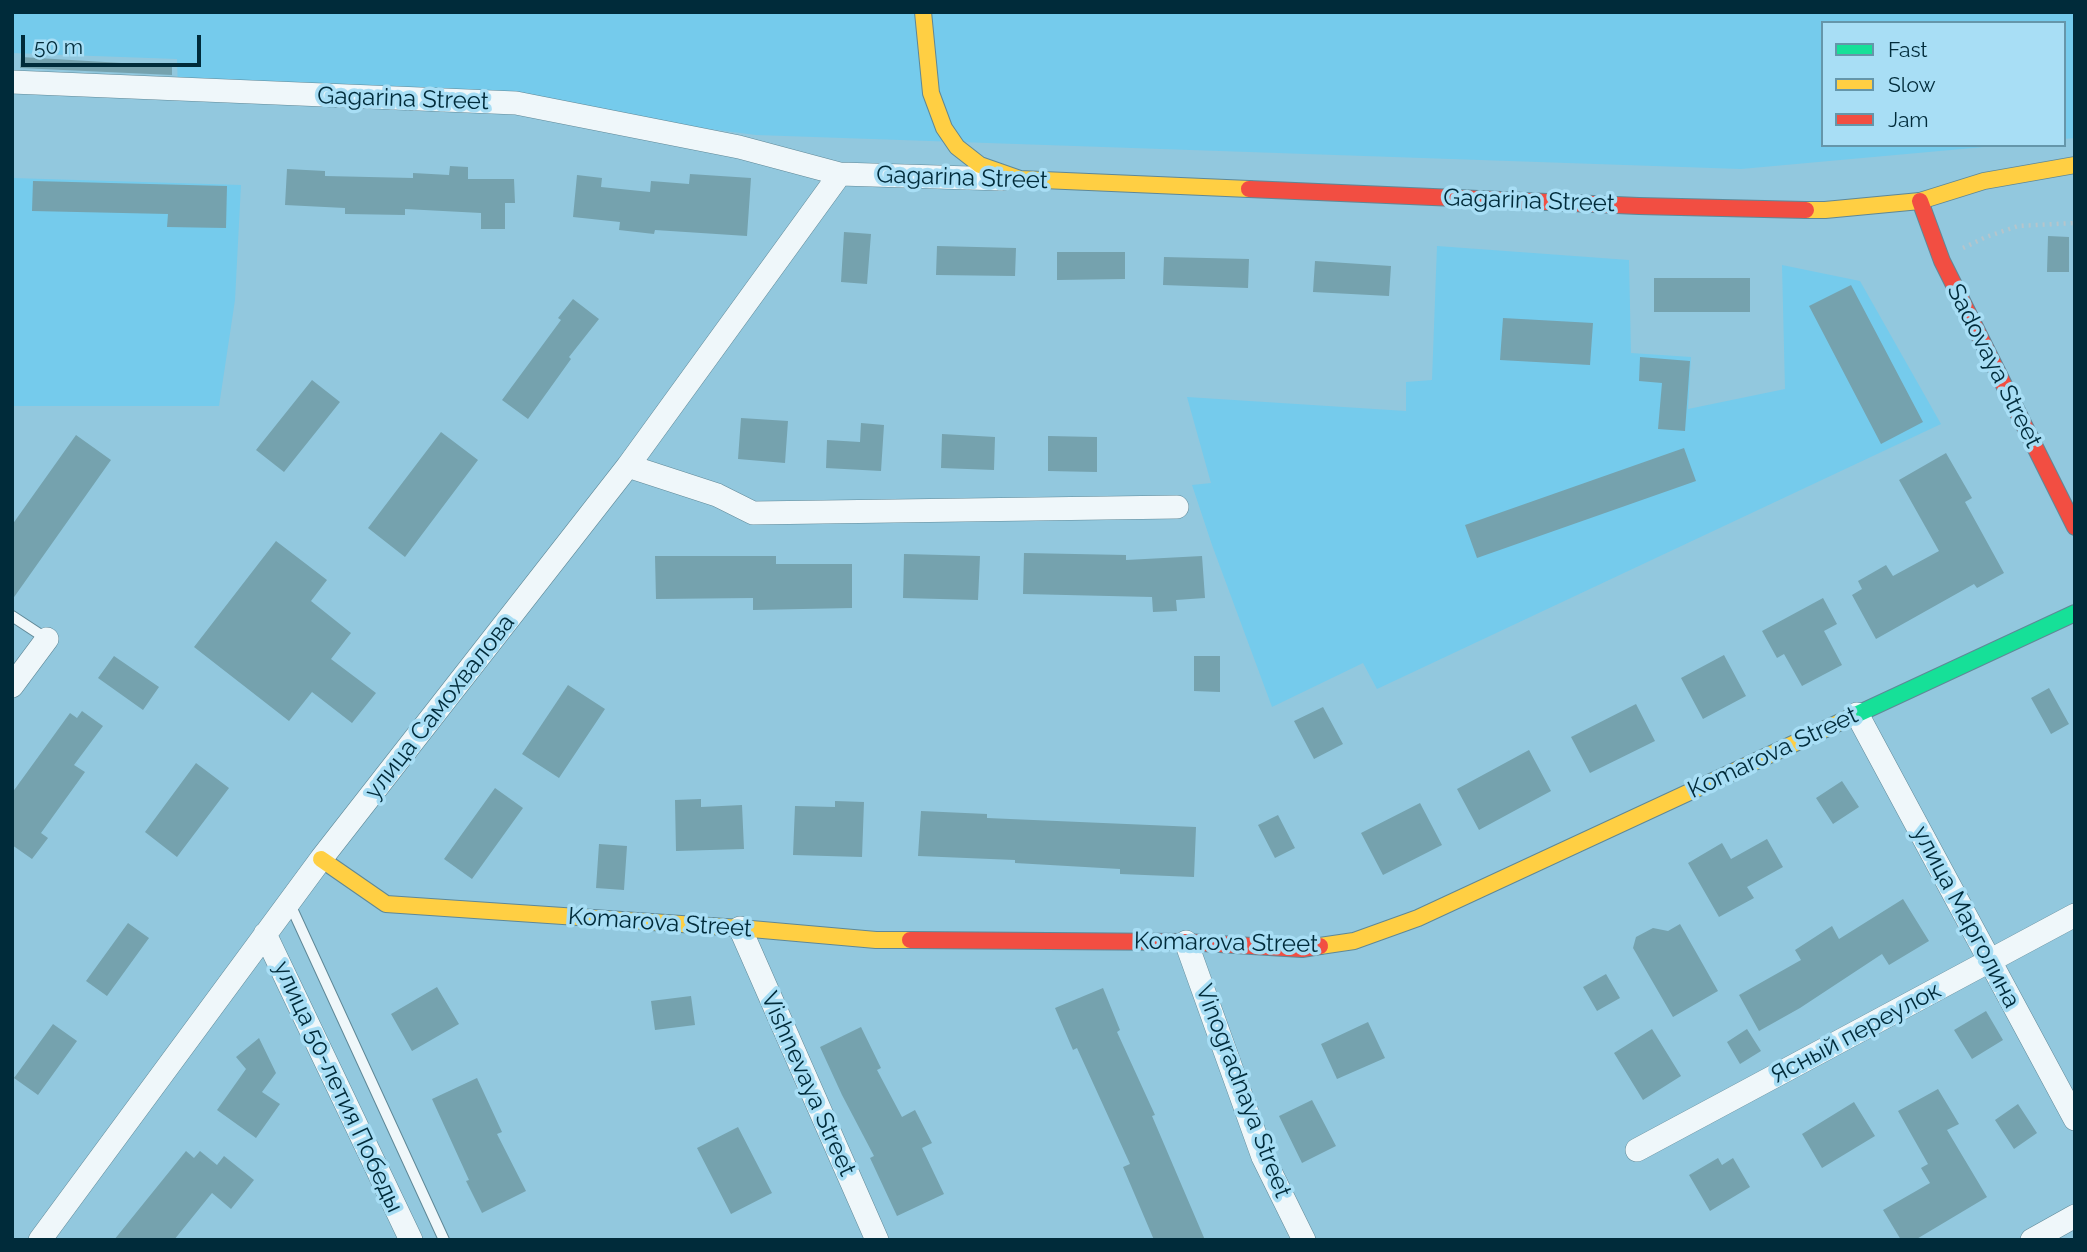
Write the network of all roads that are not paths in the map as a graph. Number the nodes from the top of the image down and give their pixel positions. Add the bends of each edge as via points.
1 (923, 12) edge
2 (12, 82) edge
3 (2075, 164) edge
4 (840, 174) junction
5 (1020, 179) junction
6 (1920, 201) junction
7 (628, 466) junction
8 (1177, 507) dead end
9 (2075, 527) edge
10 (2075, 613) edge
11 (12, 616) edge
12 (47, 639) joint
13 (12, 686) edge
14 (1857, 714) junction
15 (321, 859) junction
16 (289, 902) junction
17 (2075, 915) edge
18 (740, 928) junction
19 (265, 934) junction
20 (1186, 942) junction
21 (1990, 961) junction
22 (2075, 1119) edge
23 (1637, 1150) dead end
24 (2075, 1216) edge
25 (40, 1240) edge
26 (411, 1240) edge
27 (444, 1240) edge
28 (877, 1240) edge
29 (1304, 1240) edge
30 (2032, 1240) edge

1 - 5 street via 931,93 944,128 957,147 980,165
2 - 4 street, Gagarina Street via 516,103 739,147
3 - 6 street, Gagarina Street via 1984,181
4 - 5 street, Gagarina Street
4 - 7 street, улица Самохвалова
5 - 6 street, Gagarina Street via 1639,206 1825,209
6 - 9 street, Sadovaya Street via 1942,261
7 - 8 street via 717,495 753,513
7 - 15 street, улица Самохвалова
10 - 14 street, Komarova Street
11 - 12 lane
12 - 13 street
14 - 20 street, Komarova Street via 1418,918 1354,941 1303,949
14 - 21 street, улица Марголина
15 - 16 street, улица Самохвалова
15 - 18 street, Komarova Street via 386,904
16 - 19 street, улица Самохвалова
16 - 27 lane
17 - 21 street, Ясный переулок
18 - 20 street, Komarova Street via 876,940
18 - 28 street, Vishnevaya Street
19 - 25 street, улица Самохвалова
19 - 26 street, улица 50-летия Победы
20 - 29 street, Vinogradnaya Street via 1264,1157
21 - 22 street, улица Марголина
21 - 23 street, Ясный переулок
24 - 30 street

